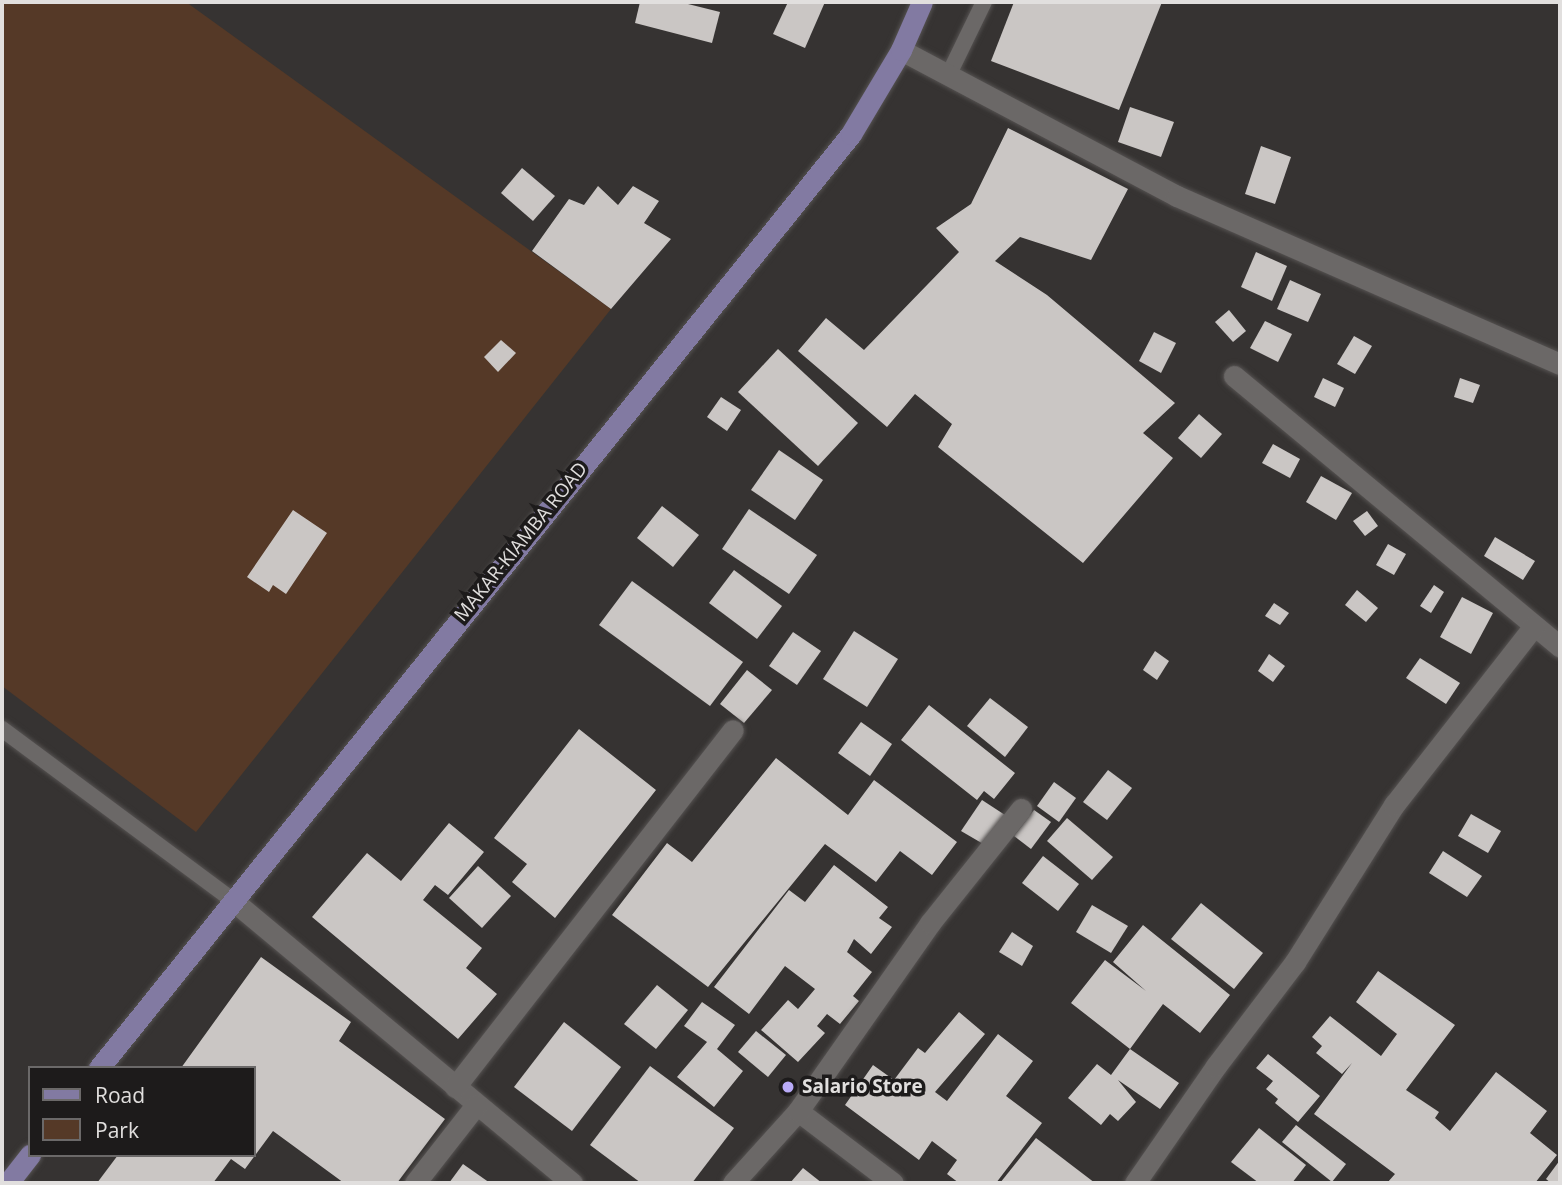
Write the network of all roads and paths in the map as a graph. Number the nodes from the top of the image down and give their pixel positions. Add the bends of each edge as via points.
1 (922, 2) edge
2 (984, 2) edge
3 (901, 50) junction
4 (948, 76) junction
5 (1560, 364) edge
6 (1234, 376) dead end
7 (1534, 626) junction
8 (1559, 642) edge
9 (2, 729) edge
10 (733, 730) dead end
11 (1021, 808) dead end
12 (231, 899) junction
13 (101, 1066) edge
14 (455, 1087) junction
15 (476, 1105) junction
16 (798, 1111) junction
17 (28, 1157) edge
18 (8, 1183) edge
19 (415, 1183) edge
20 (572, 1183) edge
21 (733, 1183) edge
22 (893, 1183) edge
23 (1135, 1183) edge

1 - 3 main road, MAKAR-KIAMBA ROAD
2 - 4 lane
3 - 4 street
3 - 12 main road, MAKAR-KIAMBA ROAD via 852,134
4 - 5 street via 1177,196
6 - 7 street
7 - 8 street
7 - 23 street via 1394,805 1295,962
9 - 12 lane
10 - 14 street
11 - 16 street via 930,923
12 - 13 main road, MAKAR-KIAMBA ROAD
12 - 14 street
14 - 15 street
15 - 19 street
15 - 20 street
16 - 21 street
16 - 22 street
17 - 18 main road

